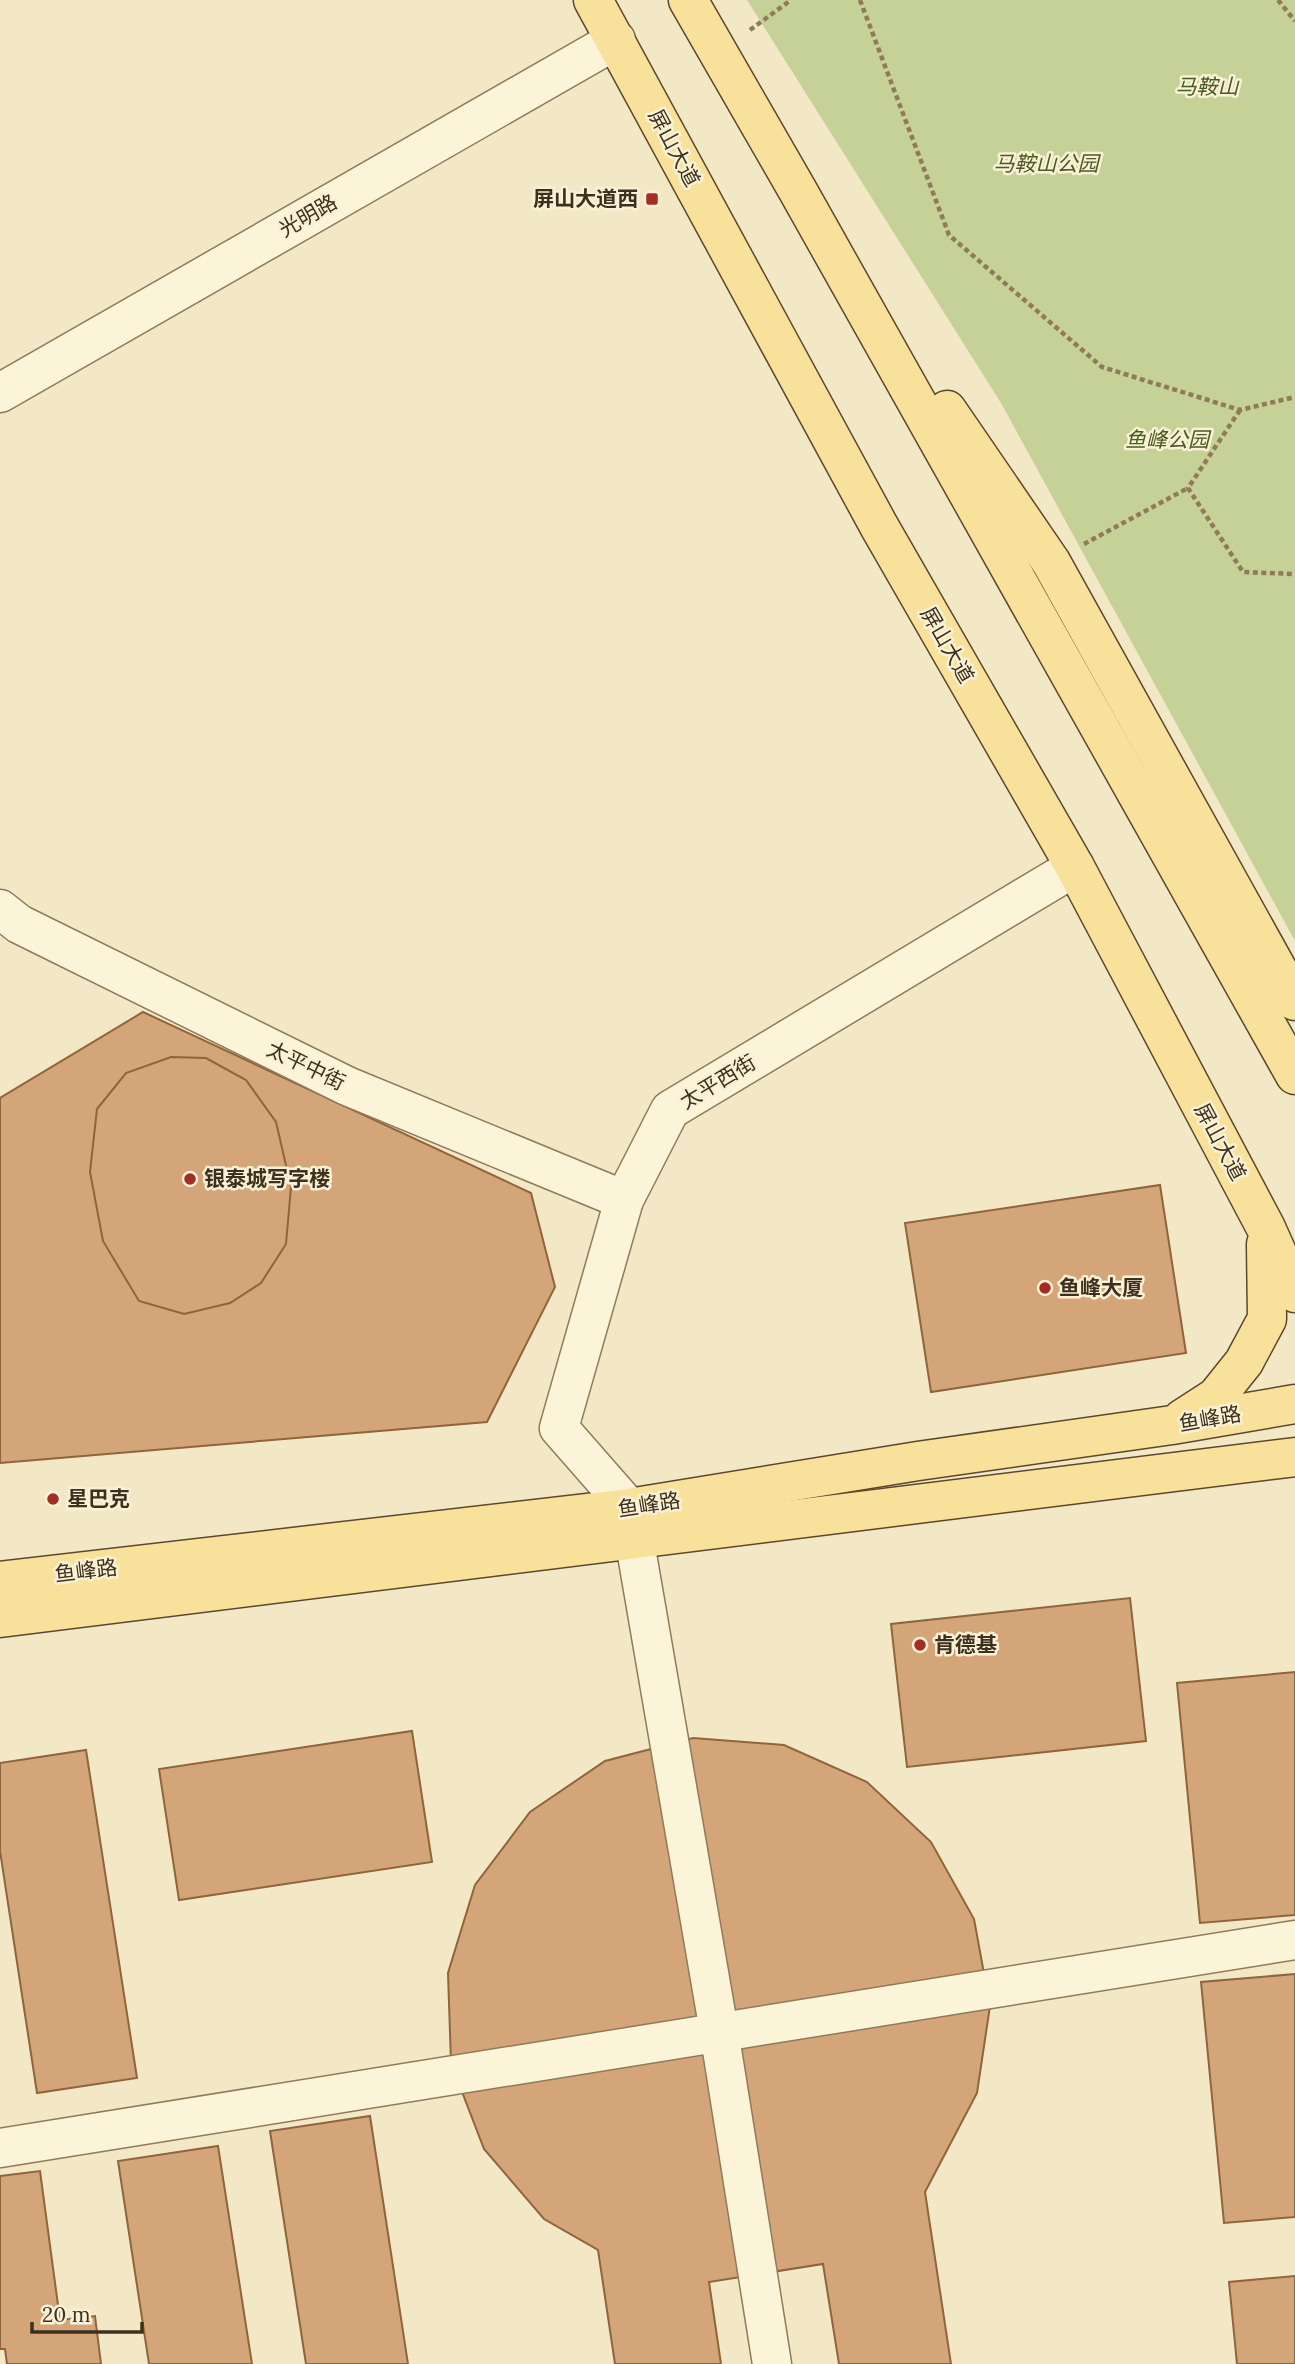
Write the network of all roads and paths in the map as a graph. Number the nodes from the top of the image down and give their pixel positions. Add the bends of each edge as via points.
1 (593, 0) edge
2 (688, 0) edge
3 (791, 0) edge
4 (860, 0) edge
5 (1278, 0) edge
6 (1295, 21) edge
7 (615, 40) junction
8 (718, 54) junction
9 (798, 191) junction
10 (0, 393) edge
11 (1295, 397) edge
12 (1240, 410) junction
13 (1188, 488) junction
14 (1051, 562) junction
15 (1295, 574) edge
16 (1075, 867) junction
17 (0, 909) edge
18 (1295, 1001) edge
19 (1295, 1075) edge
20 (624, 1200) junction
21 (1266, 1228) junction
22 (1295, 1293) edge
23 (1295, 1404) edge
24 (1172, 1425) junction
25 (1295, 1457) edge
26 (632, 1524) junction
27 (0, 1581) edge
28 (0, 1618) edge
29 (1295, 1940) edge
30 (719, 2032) junction
31 (0, 2148) edge
32 (772, 2364) edge

1 - 7 main road, 屏山大道
2 - 8 main road
3 - 8 path
4 - 12 path via 949,235 1102,367
5 - 6 path
7 - 10 street, 光明路
7 - 16 main road, 屏山大道 via 879,526
8 - 9 main road
9 - 14 main road
9 - 19 main road
11 - 12 path
12 - 13 path
13 - 14 path
13 - 15 path via 1243,572
14 - 18 main road
16 - 20 street, 太平西街 via 670,1110
16 - 21 main road, 屏山大道
17 - 20 street, 太平中街 via 19,924 347,1086
20 - 26 street, 太平西街 via 559,1428
21 - 22 main road, 屏山大道
21 - 24 main road via 1266,1319 1244,1362 1216,1397
23 - 24 main road, 鱼峰路
24 - 26 main road, 鱼峰路 via 904,1464
25 - 26 main road, 鱼峰路
26 - 27 main road, 鱼峰路
26 - 28 main road, 鱼峰路
26 - 30 street
29 - 30 street
30 - 31 street
30 - 32 street

